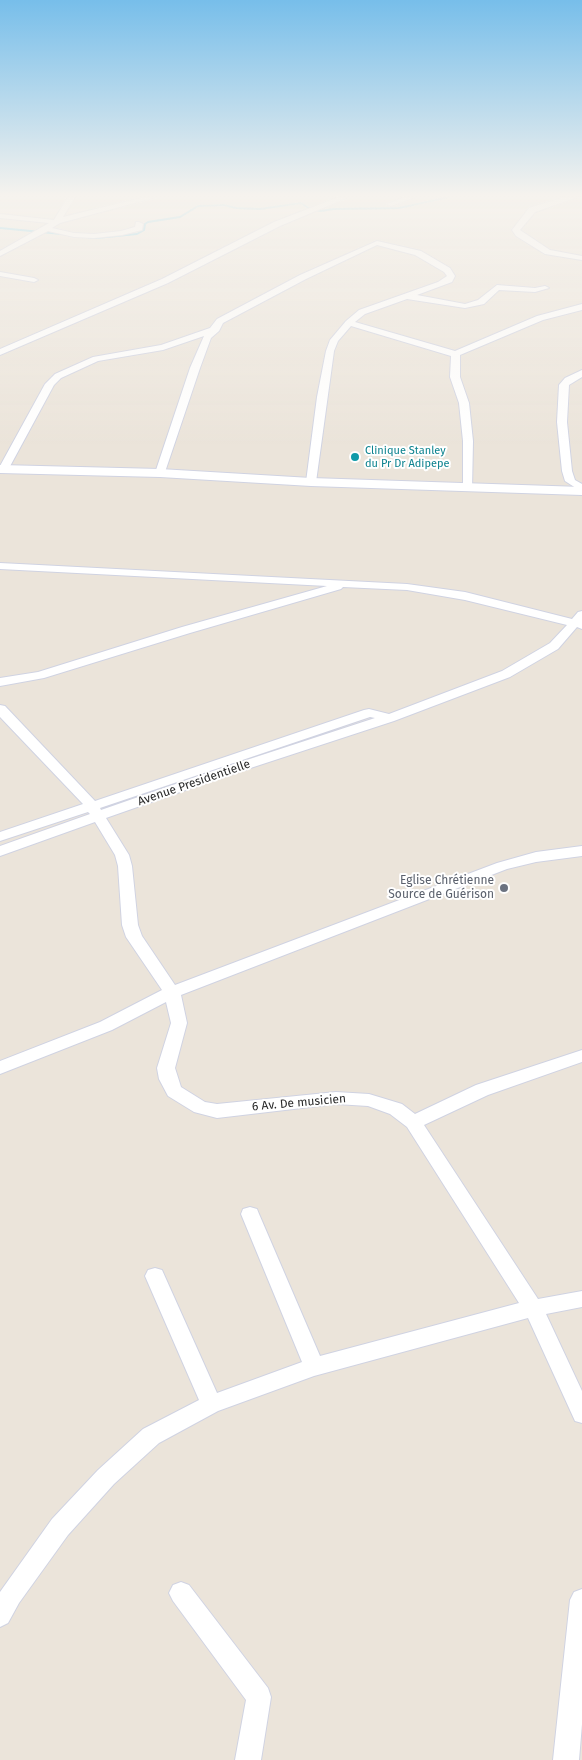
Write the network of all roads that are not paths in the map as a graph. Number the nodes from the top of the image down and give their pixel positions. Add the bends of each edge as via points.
1 (29, 279) edge
2 (169, 279) edge
3 (299, 279) edge
4 (449, 279) edge
5 (34, 280) dead end
6 (545, 288) dead end
7 (406, 296) junction
8 (582, 306) edge
9 (348, 323) junction
10 (216, 328) junction
11 (0, 352) edge
12 (456, 354) junction
13 (582, 373) edge
14 (1, 469) edge
15 (160, 473) junction
16 (310, 482) junction
17 (468, 488) junction
18 (582, 490) edge
19 (0, 566) edge
20 (356, 583) junction
21 (580, 621) edge
22 (0, 682) edge
23 (0, 709) edge
24 (95, 811) junction
25 (0, 837) edge
26 (0, 851) edge
27 (582, 851) edge
28 (172, 992) junction
29 (582, 1056) edge
30 (0, 1068) edge
31 (412, 1122) junction
32 (250, 1214) dead end
33 (155, 1276) dead end
34 (582, 1299) edge
35 (533, 1308) junction
36 (314, 1367) junction
37 (211, 1404) junction
38 (582, 1414) edge
39 (181, 1593) dead end
40 (582, 1600) edge
41 (0, 1615) edge
42 (248, 1760) edge
43 (566, 1760) edge

1 - 5 street
2 - 11 street
3 - 10 street via 228,316
4 - 7 street
6 - 7 street via 497,287 474,306
7 - 9 street via 372,308
8 - 12 street via 540,318
9 - 12 street
9 - 16 street via 334,340 330,351
10 - 14 street via 163,347 96,359 58,376 50,384
10 - 15 street via 207,338 195,368
12 - 17 street via 455,376 464,403 468,441
13 - 18 street via 564,385 562,422 567,471 570,481
14 - 15 street
15 - 16 street
16 - 17 street
17 - 18 street
19 - 20 street
20 - 21 street via 435,590
20 - 22 street via 318,591 40,675
21 - 24 street, Avenue Presidentielle via 554,646 506,674 388,718 212,770
23 - 24 street, 6 Av. De musicien
24 - 25 street, Avenue Presidentielle
24 - 26 street, Avenue Presidentielle
24 - 28 street, 6 Av. De musicien via 123,860 134,937
27 - 28 street via 536,857 502,866
28 - 30 street via 106,1026
28 - 31 street, 6 Av. De musicien via 178,1023 166,1068 168,1079 174,1091 200,1108 217,1111 336,1098 369,1100 396,1109
29 - 31 street via 482,1090
31 - 35 street, 6 Av. De musicien
32 - 36 street
33 - 37 street
34 - 35 street
35 - 36 street
35 - 38 street, 6 Av. De musicien
36 - 37 street
37 - 41 street via 151,1436 106,1477 60,1527
39 - 42 street via 259,1697
40 - 43 street

